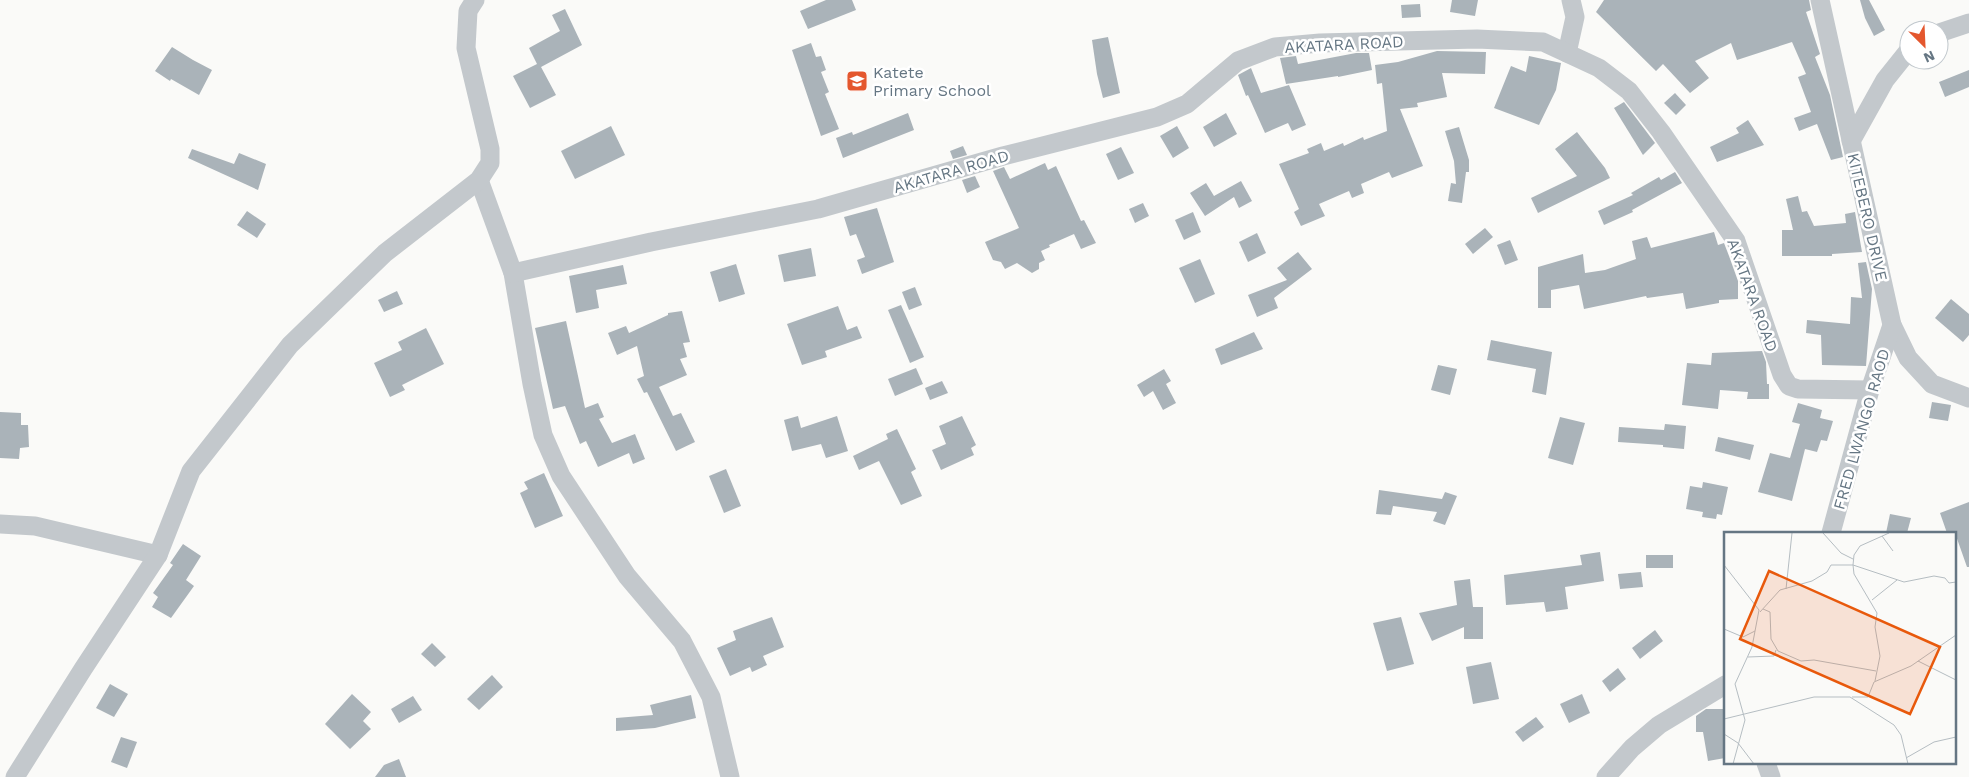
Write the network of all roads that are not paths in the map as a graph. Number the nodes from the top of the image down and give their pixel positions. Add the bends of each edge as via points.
1 (476, 0) edge
2 (1571, 0) edge
3 (1820, 0) edge
4 (1969, 23) edge
5 (1949, 30) edge
6 (1567, 54) junction
7 (1899, 62) edge
8 (1851, 141) junction
9 (479, 180) junction
10 (513, 273) junction
11 (1892, 325) junction
12 (1870, 390) junction
13 (1969, 398) edge
14 (0, 524) edge
15 (1831, 532) edge
16 (158, 555) junction
17 (1724, 686) edge
18 (1766, 764) edge
19 (15, 777) edge
20 (730, 777) edge
21 (1606, 777) edge
22 (1771, 777) edge

1 - 9 street via 468,11 466,48 490,149 490,163
2 - 6 street via 1575,17
3 - 8 street, KITEBERO DRIVE
4 - 5 street
6 - 10 street, AKATARA ROAD via 1543,42 1477,39 1275,47 1238,61 1187,104 1157,117 1003,156 818,209
6 - 12 street, AKATARA ROAD via 1599,68 1629,90 1736,242 1788,386 1798,389
7 - 8 street via 1885,80
8 - 11 street, KITEBERO DRIVE
9 - 10 street
9 - 16 street via 385,253 290,345 190,471
10 - 20 street via 543,435 557,468 627,576 682,641 712,697
11 - 12 street, FRED LWANGO RAOD
11 - 13 street, KITEBERO DRIVE via 1908,358 1932,384
12 - 15 street, FRED LWANGO RAOD
14 - 16 street via 35,526
16 - 19 street
17 - 21 street via 1658,725
18 - 22 street

